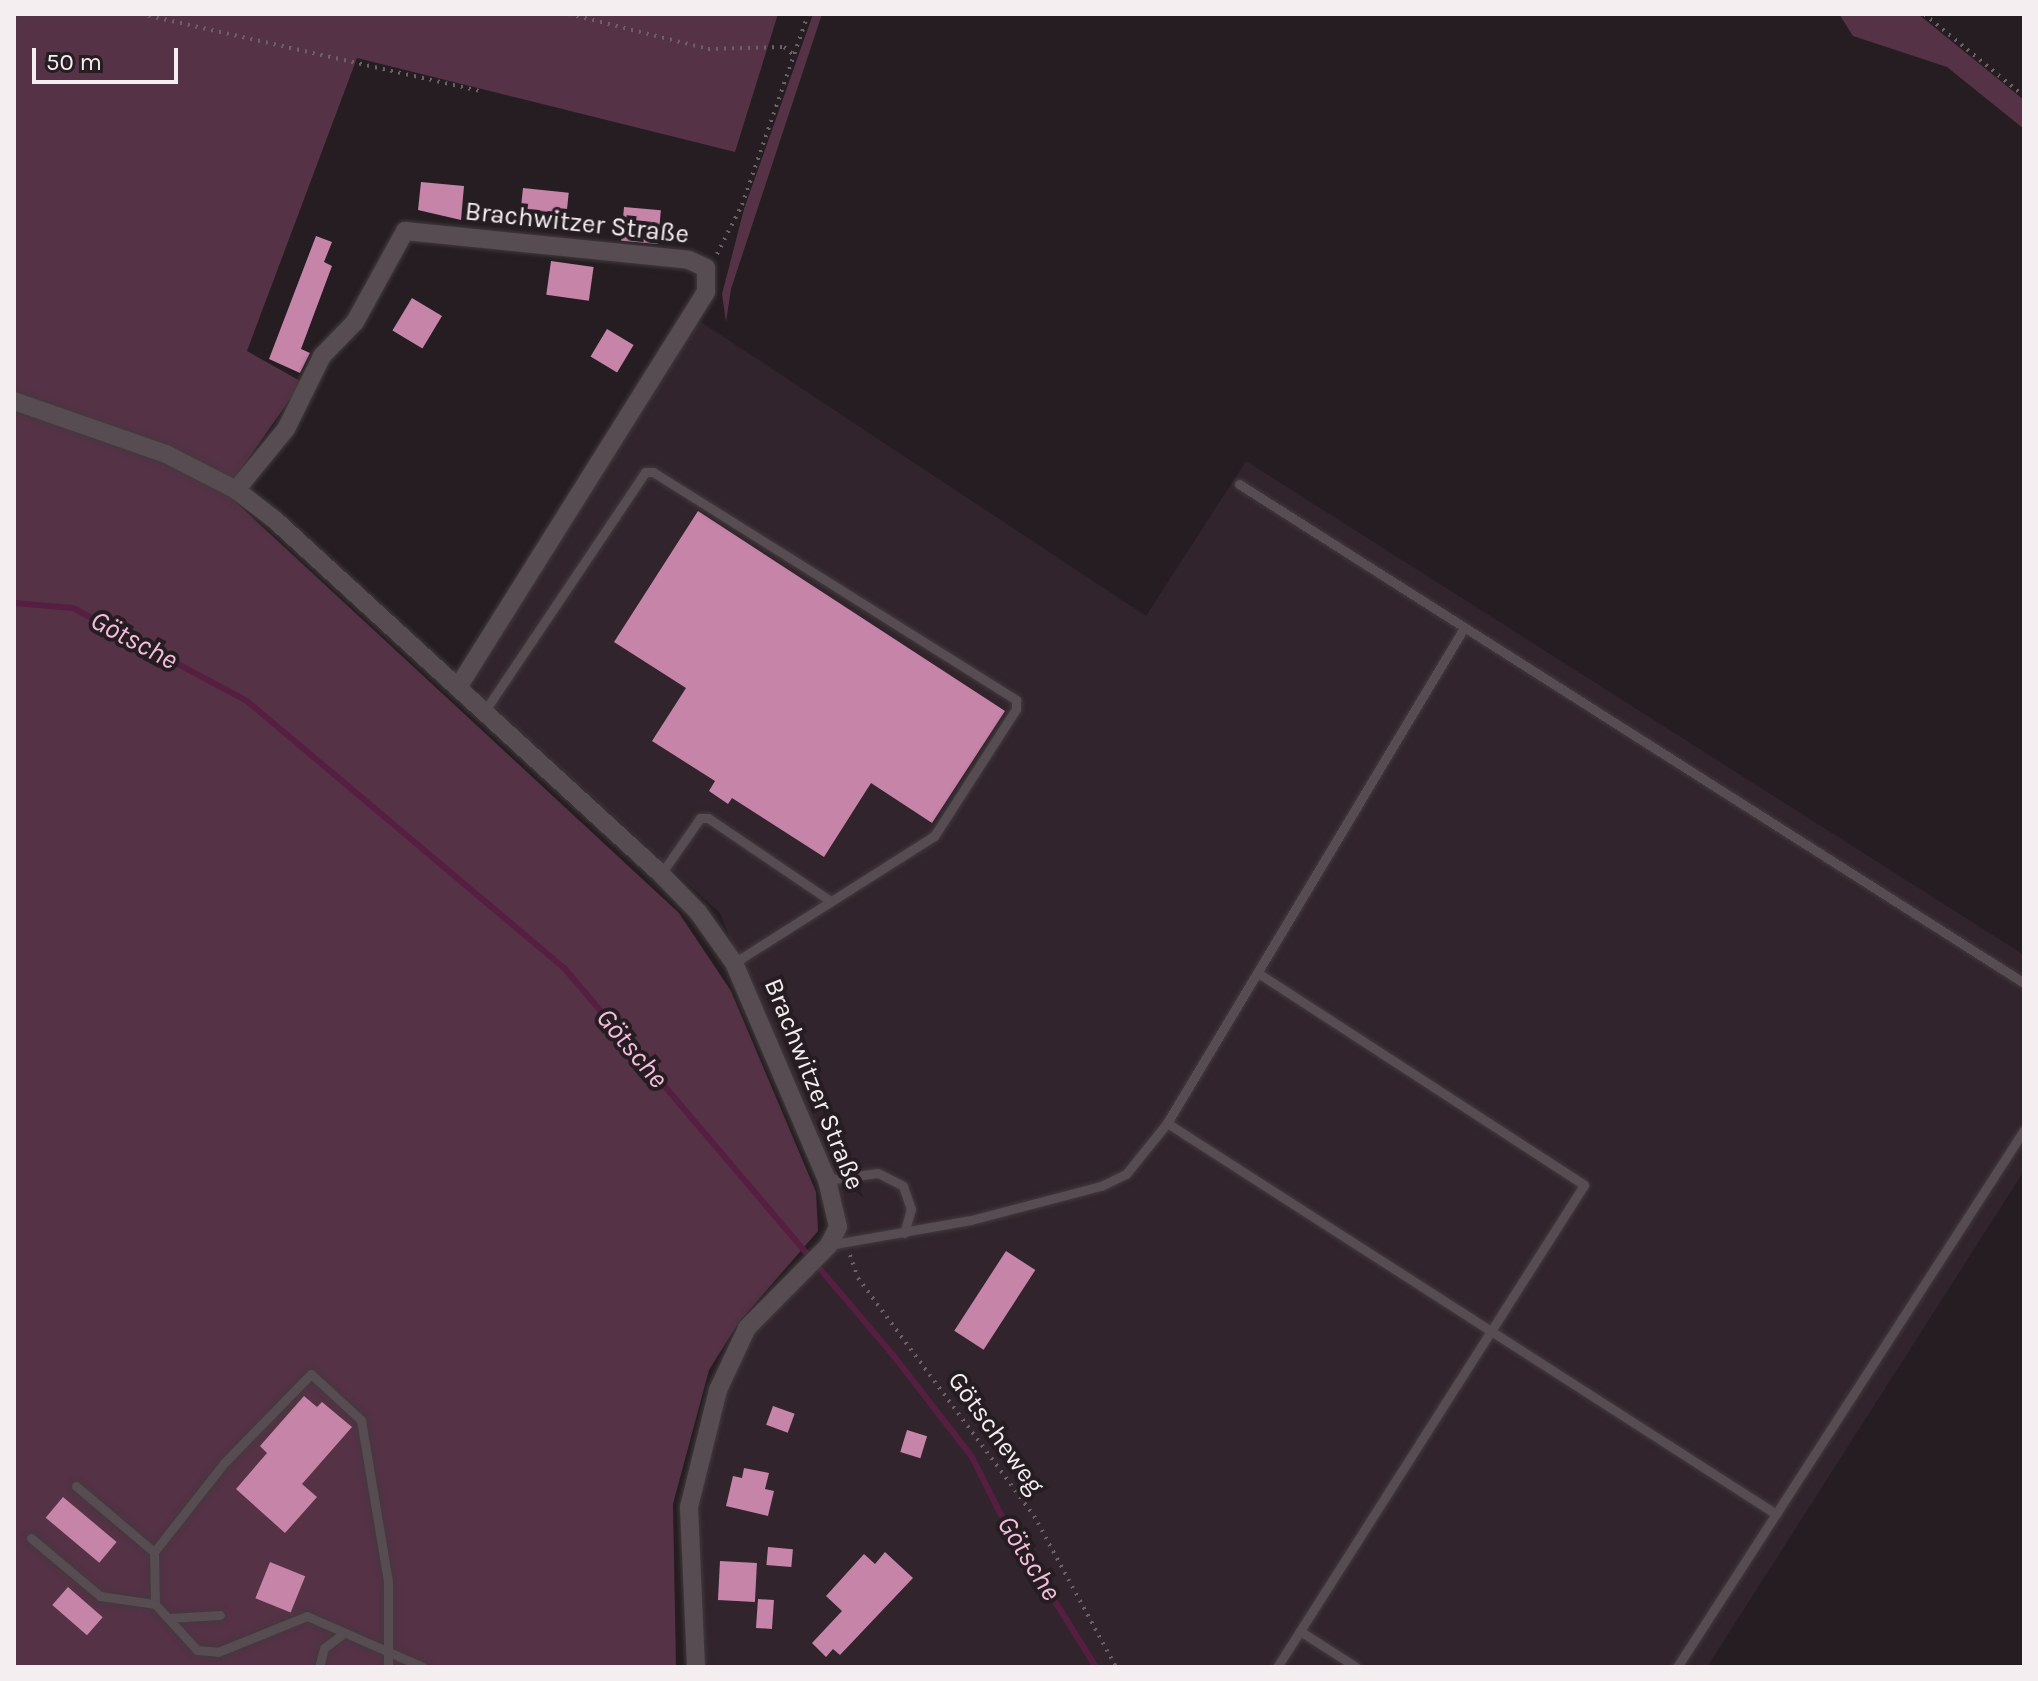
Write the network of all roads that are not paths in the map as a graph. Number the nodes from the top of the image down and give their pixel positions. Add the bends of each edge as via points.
1 (14, 401) edge
2 (1239, 484) dead end
3 (236, 490) junction
4 (1464, 628) junction
5 (458, 688) junction
6 (484, 712) junction
7 (661, 874) junction
8 (829, 900) junction
9 (734, 963) junction
10 (1258, 973) junction
11 (2024, 983) edge
12 (1167, 1123) junction
13 (2024, 1130) edge
14 (827, 1180) junction
15 (904, 1233) junction
16 (837, 1244) junction
17 (1492, 1331) junction
18 (76, 1486) dead end
19 (1776, 1514) junction
20 (31, 1538) dead end
21 (154, 1552) junction
22 (155, 1604) junction
23 (220, 1615) dead end
24 (168, 1618) junction
25 (1300, 1631) junction
26 (341, 1635) junction
27 (391, 1652) junction
28 (319, 1667) edge
29 (388, 1667) edge
30 (423, 1667) edge
31 (696, 1667) edge
32 (1277, 1667) edge
33 (1356, 1667) edge
34 (1677, 1667) edge

1 - 3 street, Brachwitzer Straße via 166,454
2 - 4 lane
3 - 5 street, Brachwitzer Straße
3 - 5 street, Brachwitzer Straße via 286,429 322,356 355,322 405,231 689,260 706,268 706,292
4 - 10 lane
4 - 11 lane
5 - 6 street, Brachwitzer Straße
6 - 7 street, Brachwitzer Straße
6 - 8 lane via 645,472 653,472 1016,700 1016,709 944,826
7 - 8 lane via 700,818 708,818
7 - 9 street, Brachwitzer Straße via 698,912
8 - 9 lane
9 - 14 street, Brachwitzer Straße
10 - 12 lane
10 - 17 lane via 1584,1185
12 - 15 lane via 1126,1174 1101,1186
12 - 17 lane
13 - 19 lane
14 - 15 lane via 878,1173 903,1186 911,1209
14 - 16 street, Brachwitzer Straße
15 - 16 lane
16 - 31 street via 747,1328 718,1390 689,1507
17 - 19 lane
17 - 25 lane
18 - 21 lane
19 - 34 lane
20 - 22 lane via 100,1596
21 - 22 lane
21 - 27 lane via 224,1463 311,1374 361,1420 378,1495
22 - 24 lane
23 - 24 lane
24 - 26 lane via 197,1650 218,1652 307,1616
25 - 32 lane
25 - 33 lane
26 - 27 lane
26 - 28 lane via 324,1648
27 - 29 lane
27 - 30 lane

